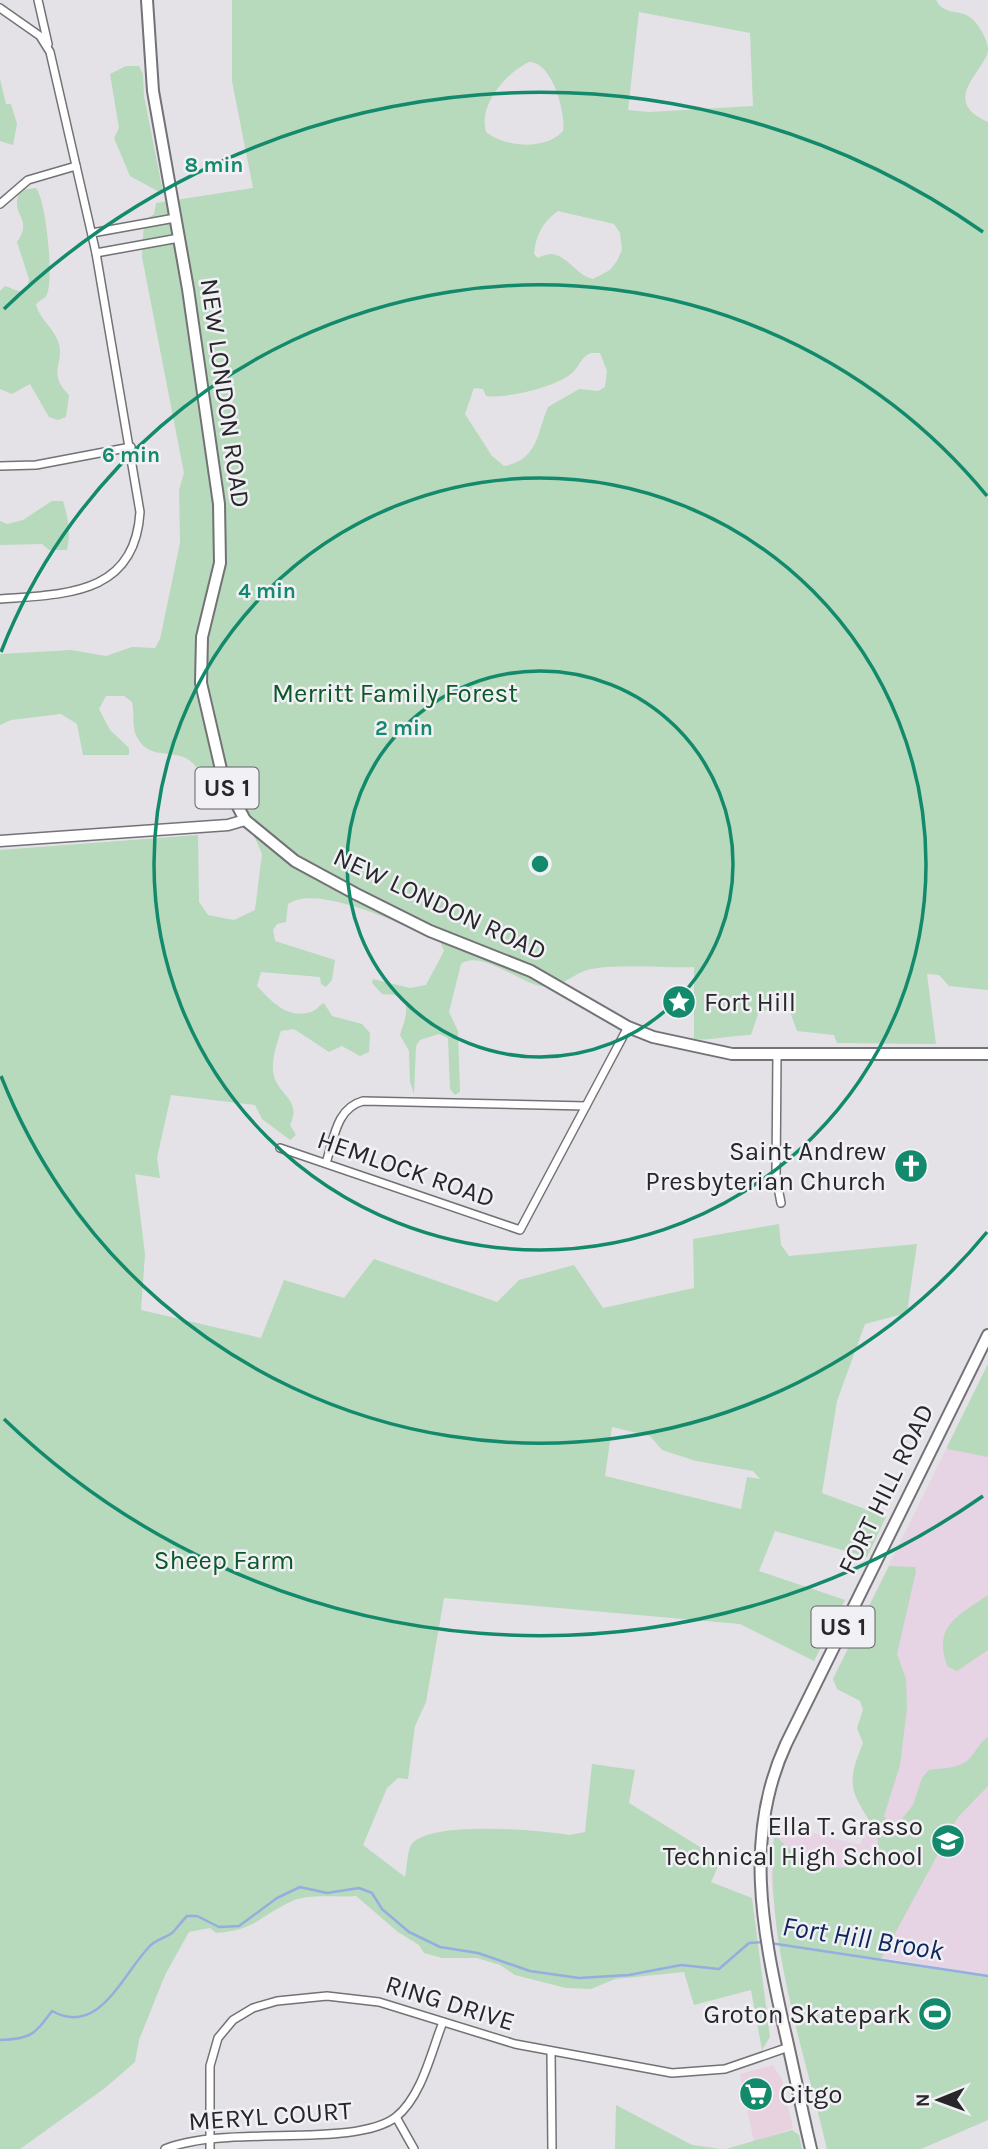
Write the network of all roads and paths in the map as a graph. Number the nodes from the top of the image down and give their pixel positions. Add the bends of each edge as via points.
1 (38, 0) edge
2 (148, 0) edge
3 (0, 8) edge
4 (50, 52) junction
5 (76, 166) junction
6 (0, 204) edge
7 (174, 218) junction
8 (92, 233) junction
9 (179, 238) junction
10 (96, 253) junction
11 (131, 447) junction
12 (0, 466) edge
13 (0, 599) edge
14 (245, 820) junction
15 (0, 841) edge
16 (628, 1027) junction
17 (777, 1054) junction
18 (988, 1054) edge
19 (949, 1056) junction
20 (988, 1060) edge
21 (586, 1106) junction
22 (279, 1148) dead end
23 (326, 1163) junction
24 (781, 1203) dead end
25 (988, 1335) edge
26 (443, 2022) junction
27 (789, 2048) junction
28 (551, 2052) junction
29 (396, 2117) junction
30 (210, 2137) junction
31 (165, 2149) edge
32 (210, 2149) edge
33 (415, 2149) edge
34 (552, 2149) edge
35 (811, 2149) edge

1 - 4 street
2 - 7 main road, NEW LONDON ROAD / US 1 via 151,81
3 - 4 street via 43,38
4 - 5 street
5 - 6 street via 27,180
5 - 8 street
7 - 8 street
7 - 9 main road, NEW LONDON ROAD / US 1
8 - 10 street
9 - 10 street
9 - 14 main road, NEW LONDON ROAD / US 1 via 220,524 220,563 202,637 201,683 219,765
10 - 11 street
11 - 12 street
11 - 13 street via 140,512 126,559 86,589
14 - 15 street via 228,825
14 - 16 main road, NEW LONDON ROAD / US 1 via 295,861 356,894 430,931 531,971
16 - 17 main road, NEW LONDON ROAD / US 1 via 709,1052
16 - 21 street
17 - 19 main road, NEW LONDON ROAD / US 1
17 - 24 street via 776,1177
18 - 19 main road, US 1
19 - 20 main road, US 1
21 - 23 street via 363,1101 350,1104 343,1112
21 - 23 street, HEMLOCK ROAD via 520,1230
22 - 23 street, HEMLOCK ROAD
25 - 27 main road, FORT HILL ROAD / US 1 via 775,1771 765,1804 761,1899
26 - 28 street, RING DRIVE
26 - 29 street via 415,2092
26 - 30 street, RING DRIVE via 402,2007 355,1998 301,1997 253,2008 233,2020 218,2038 210,2066
27 - 28 street, RING DRIVE via 733,2067 687,2074
27 - 35 main road, FORT HILL ROAD / US 1
28 - 34 street
29 - 30 street, MERYL COURT via 358,2132
29 - 33 street
30 - 31 street, MERYL COURT
30 - 32 street, RING DRIVE

